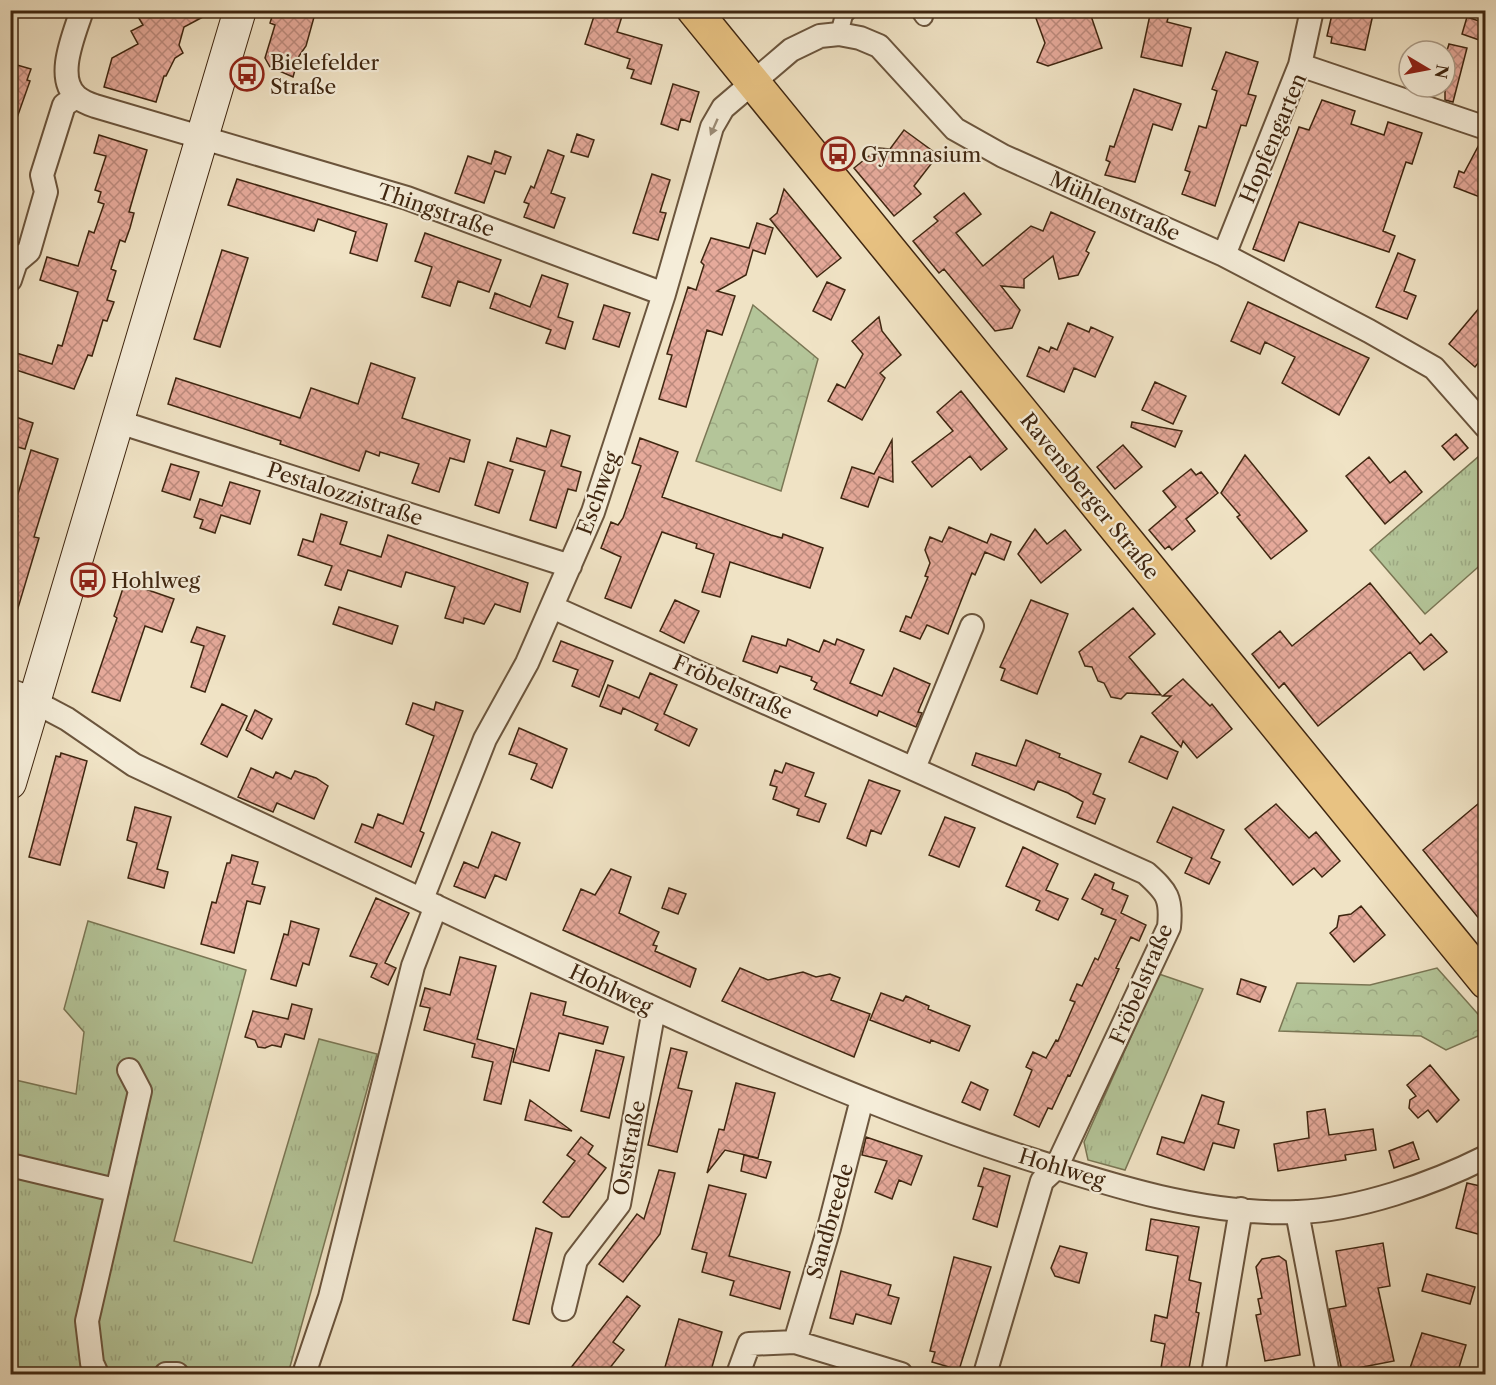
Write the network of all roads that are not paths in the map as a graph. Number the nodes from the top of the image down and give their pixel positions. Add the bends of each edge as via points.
1 (82, 10) edge
2 (240, 10) edge
3 (694, 10) edge
4 (849, 10) edge
5 (1312, 10) edge
6 (839, 34) junction
7 (1300, 65) junction
8 (751, 84) junction
9 (76, 97) junction
10 (1485, 128) edge
11 (203, 138) junction
12 (1224, 255) junction
13 (10, 280) edge
14 (664, 294) junction
15 (119, 422) junction
16 (1485, 427) edge
17 (570, 566) junction
18 (552, 607) junction
19 (972, 626) dead end
20 (22, 697) edge
21 (914, 768) junction
22 (10, 783) edge
23 (429, 903) junction
24 (1485, 982) edge
25 (654, 1009) junction
26 (129, 1070) dead end
27 (862, 1099) junction
28 (1485, 1157) edge
29 (10, 1165) edge
30 (1056, 1168) junction
31 (115, 1190) junction
32 (1241, 1209) junction
33 (1297, 1212) junction
34 (564, 1309) dead end
35 (795, 1342) junction
36 (97, 1374) edge
37 (166, 1374) edge
38 (177, 1374) edge
39 (304, 1374) edge
40 (738, 1374) edge
41 (901, 1374) edge
42 (985, 1374) edge
43 (1213, 1374) edge
44 (1328, 1374) edge

1 - 9 street via 67,61 68,80
2 - 11 main road
3 - 8 main road, Ravensberger Straße
4 - 6 street
5 - 7 street
6 - 8 street, Mühlenstraße via 820,36 791,50
6 - 12 street, Mühlenstraße via 879,46 955,129 1004,156
7 - 10 street, Hopfengarten
7 - 12 street, Hopfengarten
8 -> 14 street, Eschweg via 723,108 712,127
8 - 24 main road, Ravensberger Straße
9 - 11 street, Thingstraße
9 - 13 street via 64,105 42,175 46,192 29,251 16,262
11 - 14 street, Thingstraße via 407,198
11 - 15 main road
12 - 16 street, Mühlenstraße via 1434,368
14 - 17 street, Eschweg via 593,512
15 - 17 street, Pestalozzistraße
15 - 20 main road
17 - 18 street, Eschweg
18 - 21 street, Fröbelstraße
18 - 23 street, Eschweg via 527,663 485,739
19 - 21 street
20 - 22 main road
20 - 23 street, Hohlweg via 67,719 134,765
21 - 30 street, Fröbelstraße via 1146,873 1166,891 1171,909 1169,927
23 - 25 street, Hohlweg
23 - 39 street, Eschweg via 330,1297
25 - 27 street, Hohlweg
25 - 34 street, Oststraße via 619,1204 576,1260
26 - 31 street via 140,1091
27 - 30 street, Hohlweg
27 - 35 street, Sandbreede
28 - 33 street, Hohlweg via 1458,1171 1389,1194
29 - 31 street
30 - 32 street, Hohlweg via 1186,1202
30 - 42 street via 1042,1181
31 - 36 street via 87,1322
32 - 33 street, Hohlweg
32 - 43 street
33 - 44 street
35 - 40 street via 749,1344
35 - 41 street
37 - 38 street

